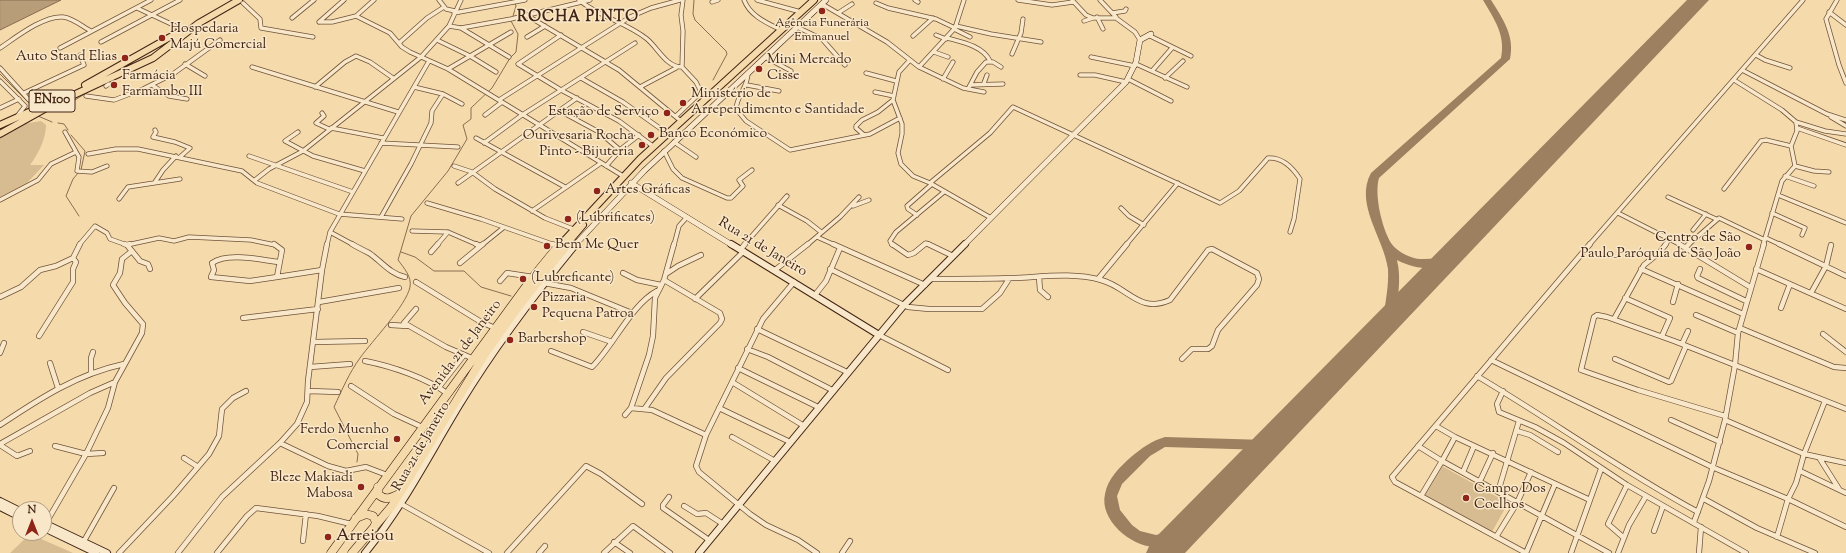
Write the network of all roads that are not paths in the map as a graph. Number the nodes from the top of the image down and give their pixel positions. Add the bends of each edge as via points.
1 (152, 0) edge
2 (180, 0) edge
3 (235, 0) edge
4 (314, 0) edge
5 (344, 0) edge
6 (374, 0) edge
7 (439, 0) edge
8 (461, 0) edge
9 (525, 0) edge
10 (590, 0) edge
11 (680, 0) edge
12 (683, 0) edge
13 (718, 0) edge
14 (744, 0) edge
15 (758, 0) edge
16 (814, 0) edge
17 (964, 0) edge
18 (1018, 0) edge
19 (1100, 0) edge
20 (1803, 0) edge
21 (1837, 0) edge
22 (580, 1) edge
23 (822, 1) edge
24 (1041, 1) edge
25 (1073, 1) edge
26 (241, 2) edge
27 (712, 2) dead end
28 (876, 3) dead end
29 (852, 4) dead end
30 (444, 7) junction
31 (137, 8) junction
32 (1126, 9) dead end
33 (455, 12) junction
34 (801, 12) junction
35 (1829, 12) junction
36 (838, 13) junction
37 (1112, 13) junction
38 (526, 15) junction
39 (152, 16) junction
40 (356, 16) junction
41 (1097, 17) junction
42 (292, 18) dead end
43 (933, 18) junction
44 (1093, 18) junction
45 (1116, 18) junction
46 (1023, 19) dead end
47 (1084, 21) dead end
48 (619, 23) junction
49 (1846, 25) edge
50 (449, 26) junction
51 (545, 26) junction
52 (797, 27) junction
53 (983, 27) dead end
54 (461, 28) junction
55 (955, 28) junction
56 (1103, 29) dead end
57 (184, 30) junction
58 (781, 30) junction
59 (980, 31) junction
60 (91, 32) junction
61 (511, 32) dead end
62 (1149, 34) joint
63 (561, 35) junction
64 (936, 35) dead end
65 (914, 36) dead end
66 (313, 37) dead end
67 (527, 37) dead end
68 (970, 37) dead end
69 (946, 38) junction
70 (1019, 38) junction
71 (220, 40) dead end
72 (437, 40) junction
73 (1140, 40) junction
74 (100, 42) dead end
75 (1042, 42) dead end
76 (398, 43) junction
77 (635, 43) dead end
78 (488, 46) junction
79 (582, 47) junction
80 (0, 48) edge
81 (60, 48) dead end
82 (1172, 48) junction
83 (934, 52) junction
84 (1012, 54) dead end
85 (80, 55) dead end
86 (1756, 55) junction
87 (470, 56) junction
88 (1191, 56) dead end
89 (421, 57) junction
90 (509, 57) dead end
91 (765, 57) junction
92 (948, 57) dead end
93 (1091, 57) dead end
94 (910, 60) junction
95 (429, 61) junction
96 (990, 61) junction
97 (1183, 61) dead end
98 (128, 62) junction
99 (606, 62) junction
100 (953, 62) dead end
101 (185, 64) junction
102 (845, 65) dead end
103 (1136, 65) junction
104 (136, 67) junction
105 (252, 67) dead end
106 (682, 67) junction
107 (1001, 67) dead end
108 (0, 68) edge
109 (676, 68) junction
110 (919, 68) junction
111 (1790, 68) dead end
112 (448, 69) junction
113 (1742, 70) junction
114 (791, 71) dead end
115 (1152, 71) junction
116 (496, 72) dead end
117 (748, 73) junction
118 (866, 73) dead end
119 (987, 75) dead end
120 (1080, 75) dead end
121 (1845, 75) edge
122 (205, 76) dead end
123 (537, 76) junction
124 (393, 78) junction
125 (581, 78) junction
126 (1165, 78) junction
127 (943, 79) junction
128 (1127, 80) junction
129 (1734, 80) junction
130 (0, 81) edge
131 (896, 81) junction
132 (1846, 82) edge
133 (984, 83) junction
134 (1003, 84) dead end
135 (2, 85) edge
136 (152, 85) junction
137 (747, 85) junction
138 (970, 85) junction
139 (315, 87) junction
140 (414, 87) junction
141 (640, 87) junction
142 (1187, 87) dead end
143 (968, 89) junction
144 (562, 90) junction
145 (779, 92) dead end
146 (875, 92) dead end
147 (984, 92) dead end
148 (24, 93) junction
149 (443, 94) junction
150 (86, 96) dead end
151 (577, 98) junction
152 (894, 98) junction
153 (19, 99) junction
154 (187, 99) dead end
155 (53, 101) junction
156 (501, 101) junction
157 (1171, 101) dead end
158 (364, 102) junction
159 (462, 104) dead end
160 (0, 108) edge
161 (560, 111) junction
162 (398, 112) junction
163 (322, 113) dead end
164 (1827, 114) junction
165 (485, 115) dead end
166 (522, 115) junction
167 (676, 116) junction
168 (900, 118) junction
169 (1846, 120) edge
170 (682, 122) junction
171 (1796, 122) junction
172 (3, 123) edge
173 (540, 125) junction
174 (1846, 126) edge
175 (330, 128) junction
176 (1797, 128) junction
177 (155, 130) dead end
178 (65, 132) dead end
179 (298, 132) dead end
180 (0, 133) edge
181 (668, 134) junction
182 (1074, 134) junction
183 (1846, 134) edge
184 (864, 135) junction
185 (639, 136) junction
186 (383, 138) junction
187 (476, 138) dead end
188 (484, 142) junction
189 (674, 142) junction
190 (380, 143) junction
191 (420, 145) junction
192 (1846, 145) edge
193 (1791, 146) junction
194 (458, 147) dead end
195 (654, 147) junction
196 (620, 150) junction
197 (303, 151) junction
198 (664, 151) junction
199 (76, 152) junction
200 (500, 152) junction
201 (88, 154) dead end
202 (249, 156) dead end
203 (178, 157) junction
204 (696, 158) dead end
205 (601, 163) junction
206 (275, 165) junction
207 (107, 166) dead end
208 (454, 166) dead end
209 (606, 166) junction
210 (1795, 166) junction
211 (752, 170) dead end
212 (365, 171) junction
213 (472, 172) junction
214 (1829, 172) dead end
215 (1785, 176) junction
216 (180, 179) dead end
217 (255, 180) junction
218 (622, 180) junction
219 (155, 182) junction
220 (458, 183) dead end
221 (631, 183) junction
222 (1178, 183) junction
223 (931, 184) junction
224 (1814, 186) dead end
225 (565, 187) junction
226 (1724, 188) dead end
227 (353, 192) junction
228 (944, 192) junction
229 (1778, 195) junction
230 (787, 196) dead end
231 (859, 197) dead end
232 (1668, 197) dead end
233 (119, 199) dead end
234 (0, 200) edge
235 (869, 200) dead end
236 (427, 203) dead end
237 (778, 206) junction
238 (852, 206) junction
239 (1121, 208) dead end
240 (532, 211) junction
241 (1618, 213) junction
242 (1772, 213) junction
243 (339, 214) junction
244 (1706, 214) junction
245 (917, 215) junction
246 (381, 217) junction
247 (687, 217) junction
248 (991, 218) junction
249 (402, 219) dead end
250 (1716, 219) junction
251 (1846, 223) edge
252 (1144, 225) junction
253 (503, 228) junction
254 (573, 229) junction
255 (412, 230) dead end
256 (1693, 230) dead end
257 (330, 232) junction
258 (448, 232) junction
259 (821, 232) junction
260 (1290, 232) dead end
261 (1802, 235) dead end
262 (817, 237) junction
263 (1766, 239) junction
264 (1669, 240) junction
265 (127, 245) junction
266 (1831, 245) dead end
267 (480, 246) junction
268 (558, 246) junction
269 (1686, 247) junction
270 (840, 248) junction
271 (742, 250) junction
272 (132, 251) junction
273 (432, 252) dead end
274 (701, 255) dead end
275 (953, 256) junction
276 (73, 258) junction
277 (279, 262) junction
278 (460, 263) dead end
279 (1826, 266) junction
280 (150, 269) dead end
281 (830, 269) junction
282 (1641, 269) junction
283 (1700, 269) dead end
284 (1756, 269) junction
285 (322, 270) junction
286 (775, 270) junction
287 (623, 272) dead end
288 (665, 275) junction
289 (1846, 276) edge
290 (277, 277) junction
291 (405, 277) dead end
292 (533, 277) junction
293 (1039, 277) junction
294 (1009, 278) junction
295 (930, 279) junction
296 (1098, 279) junction
297 (664, 280) junction
298 (500, 281) dead end
299 (416, 282) dead end
300 (795, 282) junction
301 (544, 283) junction
302 (1678, 284) junction
303 (1790, 284) junction
304 (661, 285) junction
305 (925, 285) junction
306 (1750, 287) junction
307 (399, 288) dead end
308 (657, 291) junction
309 (1811, 293) junction
310 (815, 295) junction
311 (0, 297) edge
312 (1048, 297) dead end
313 (1625, 298) junction
314 (695, 299) junction
315 (1746, 301) junction
316 (319, 302) junction
317 (1673, 302) dead end
318 (904, 305) junction
319 (1782, 308) dead end
320 (318, 309) junction
321 (416, 309) dead end
322 (1846, 309) edge
323 (632, 313) junction
324 (1743, 314) junction
325 (1696, 315) dead end
326 (243, 318) dead end
327 (1614, 319) junction
328 (390, 325) dead end
329 (407, 326) junction
330 (496, 328) junction
331 (758, 329) junction
332 (1688, 331) dead end
333 (1739, 331) junction
334 (583, 332) dead end
335 (1823, 334) dead end
336 (879, 335) junction
337 (39, 336) dead end
338 (1662, 336) junction
339 (365, 341) dead end
340 (314, 342) junction
341 (612, 342) junction
342 (4, 343) dead end
343 (1684, 345) junction
344 (747, 349) junction
345 (551, 350) dead end
346 (93, 352) dead end
347 (1846, 352) edge
348 (0, 353) edge
349 (464, 355) junction
350 (474, 359) junction
351 (1182, 359) dead end
352 (1615, 359) dead end
353 (1492, 360) junction
354 (365, 362) dead end
355 (50, 363) dead end
356 (124, 364) junction
357 (350, 364) dead end
358 (1735, 365) junction
359 (310, 367) junction
360 (738, 368) junction
361 (1846, 368) edge
362 (948, 370) dead end
363 (91, 372) junction
364 (847, 372) junction
365 (1477, 376) junction
366 (115, 382) junction
367 (732, 382) junction
368 (351, 386) dead end
369 (439, 387) junction
370 (58, 388) junction
371 (832, 390) junction
372 (246, 391) dead end
373 (308, 391) junction
374 (1503, 391) junction
375 (338, 392) dead end
376 (448, 394) junction
377 (1825, 401) junction
378 (818, 407) junction
379 (631, 408) junction
380 (645, 408) junction
381 (719, 408) junction
382 (1846, 409) edge
383 (625, 415) dead end
384 (1725, 418) junction
385 (1671, 420) dead end
386 (1519, 421) junction
387 (0, 425) edge
388 (804, 426) junction
389 (1436, 426) junction
390 (422, 428) junction
391 (1517, 431) junction
392 (706, 435) junction
393 (1454, 437) junction
394 (732, 438) dead end
395 (790, 442) junction
396 (1720, 442) junction
397 (280, 443) junction
398 (0, 444) edge
399 (55, 446) dead end
400 (1418, 446) junction
401 (1474, 446) junction
402 (30, 451) dead end
403 (1558, 452) dead end
404 (103, 453) dead end
405 (1493, 453) junction
406 (86, 454) junction
407 (1804, 454) junction
408 (184, 458) dead end
409 (1820, 459) junction
410 (1509, 460) junction
411 (775, 461) junction
412 (1442, 461) junction
413 (1846, 464) edge
414 (198, 467) junction
415 (1712, 468) junction
416 (1601, 469) junction
417 (1800, 471) junction
418 (1463, 472) junction
419 (1531, 472) junction
420 (387, 475) junction
421 (1480, 481) junction
422 (1555, 484) junction
423 (1627, 485) junction
424 (378, 487) junction
425 (114, 488) dead end
426 (1839, 490) junction
427 (402, 492) junction
428 (1498, 492) junction
429 (1846, 493) edge
430 (1421, 496) junction
431 (1646, 496) junction
432 (669, 497) dead end
433 (1704, 499) junction
434 (1788, 499) junction
435 (1590, 500) junction
436 (0, 501) edge
437 (1517, 503) junction
438 (642, 504) dead end
439 (403, 505) junction
440 (739, 505) junction
441 (684, 506) dead end
442 (1662, 506) junction
443 (0, 507) edge
444 (12, 507) edge
445 (1698, 512) junction
446 (12, 513) edge
447 (52, 513) edge
448 (306, 514) junction
449 (1543, 516) junction
450 (352, 522) junction
451 (1694, 522) junction
452 (723, 524) junction
453 (1701, 527) junction
454 (1846, 527) edge
455 (52, 528) edge
456 (52, 529) edge
457 (373, 530) junction
458 (1654, 531) dead end
459 (1578, 536) junction
460 (1496, 537) junction
461 (1778, 537) junction
462 (1624, 538) junction
463 (710, 540) junction
464 (84, 541) junction
465 (304, 541) dead end
466 (850, 541) dead end
467 (614, 542) junction
468 (545, 546) dead end
469 (96, 553) edge
470 (108, 553) edge
471 (119, 553) edge
472 (178, 553) edge
473 (217, 553) edge
474 (331, 553) edge
475 (352, 553) edge
476 (365, 553) edge
477 (489, 553) edge
478 (507, 553) edge
479 (539, 553) edge
480 (604, 553) edge
481 (630, 553) edge
482 (670, 553) edge
483 (699, 553) edge
484 (816, 553) edge
485 (842, 553) edge
486 (1526, 553) edge
487 (1571, 553) edge
488 (1609, 553) edge
489 (1618, 553) edge
490 (1699, 553) edge
491 (1746, 553) edge
492 (1815, 553) edge

1 - 31 street
2 - 39 street
3 - 57 main road, EN100
4 - 42 street
5 - 40 street via 319,22 332,22
6 - 40 street
7 - 30 street
8 - 33 street
9 - 33 street
10 - 22 street
11 - 48 street via 650,8
12 - 106 street via 680,15 683,31
13 - 27 street
14 - 58 street via 755,14
15 - 34 street
16 - 34 main road
17 - 55 street
18 - 24 street
19 - 37 street
20 - 86 street
21 - 35 street
22 - 38 street
22 - 48 street
23 - 36 street
23 - 52 street, Rua 21 de Janeiro
23 - 218 main road
24 - 25 street via 1058,5
25 - 44 street via 1086,15
26 - 66 street via 260,19 262,28
26 - 104 main road, EN100 via 195,26
28 - 43 street
29 - 36 street
30 - 33 street
30 - 76 street
31 - 39 street
31 - 60 street
32 - 37 street
33 - 50 street
34 - 58 main road
35 - 49 street
35 - 121 street via 1826,19 1839,65
36 - 94 street via 887,42
37 - 45 street
38 - 51 street
38 - 54 street
39 - 57 street
39 - 74 street
40 - 76 street via 390,33
41 - 44 street
41 - 45 street
41 - 56 street
43 - 55 street
43 - 65 street
44 - 47 street
45 - 73 street via 1135,32
46 - 70 street via 1023,31
48 - 79 street
48 - 109 street via 649,41
50 - 54 street
50 - 72 street
51 - 63 street
51 - 67 street
52 - 91 street, Rua 21 de Janeiro
52 - 102 street via 822,39
53 - 59 street
54 - 78 street
55 - 59 street
55 - 68 street
55 - 69 street
57 - 98 main road, EN100
58 - 170 main road
59 - 70 street
60 - 80 street via 68,19 56,18
60 - 81 street
61 - 78 street
62 - 73 street
62 - 82 street
63 - 79 street
63 - 123 street via 518,64
64 - 69 street
69 - 83 street
69 - 96 street via 972,45 988,55
70 - 75 street
70 - 84 street
71 - 101 street
72 - 87 street
72 - 89 street
73 - 103 street
76 - 89 street
77 - 99 street
78 - 87 street
78 - 90 street
79 - 99 street
79 - 123 street
82 - 88 street
82 - 115 street
83 - 92 street
83 - 110 street
85 - 148 street via 84,65
86 - 111 street
86 - 113 street
87 - 112 street
87 - 116 street
89 - 95 street
89 - 124 street
91 - 114 street
91 - 117 street, Rua 21 de Janeiro
93 - 103 street
94 - 110 street
94 - 131 street via 902,67
95 - 112 street
95 - 140 street
96 - 107 street
96 - 138 street via 981,66
97 - 126 street
98 - 104 main road via 146,57 146,60
98 - 155 main road, EN100
99 - 125 street
99 - 141 street
100 - 127 street
101 - 122 street
101 - 136 street
103 - 115 street
103 - 128 street
104 - 180 main road, EN100 via 57,103
105 - 139 street
106 - 109 street
106 - 167 street via 696,82 701,92
108 - 148 street
109 - 141 street
110 - 127 street
112 - 156 street
113 - 129 street
113 - 164 street
115 - 126 street
117 - 137 street
117 - 189 street, Rua 21 de Janeiro
118 - 131 street
119 - 133 street
120 - 128 street
121 - 132 street
123 - 144 street
123 - 156 street
124 - 139 street via 356,56 340,65
124 - 158 street
125 - 144 street
125 - 181 street via 624,102
126 - 142 street
127 - 143 street
128 - 157 street
128 - 182 street
129 - 171 street via 1782,108
129 - 241 street
130 - 135 street
131 - 152 street
133 - 134 street
133 - 138 street
135 - 153 street
136 - 150 street via 115,100
136 - 154 street via 169,96
137 - 145 street
137 - 184 street via 736,98 736,109 742,113 746,121 790,150
138 - 143 street
139 - 158 street
140 - 149 street
140 - 162 street
141 - 167 street
143 - 147 street
144 - 151 street
144 - 166 street
146 - 152 street
148 - 155 street via 35,103
149 - 159 street
149 - 191 street via 432,111 431,123
151 - 161 street
151 - 185 street via 606,113
152 - 168 street
152 - 184 street via 857,125 856,128
153 - 160 street
153 - 172 street via 25,108
155 - 172 main road, EN100
156 - 165 street
156 - 166 street
158 - 162 street
158 - 175 street
161 - 173 street
161 - 196 street via 600,132
162 - 186 street
163 - 175 street via 324,116 316,123
164 - 169 street
164 - 174 street
166 - 173 street
166 - 188 street
167 - 170 street
168 - 184 street
168 - 223 street via 902,129 898,158 914,176
170 - 181 main road
171 - 176 street
171 - 183 street
173 - 200 street
173 - 205 street
175 - 186 street
175 - 197 street
176 - 192 street
176 - 193 street
177 - 203 street via 153,137 190,147 190,150
178 - 199 street
179 - 197 street via 285,141
181 - 195 main road
182 - 222 street
182 - 223 street via 1013,107 990,133
182 - 248 street
185 - 195 street
185 - 196 street
186 - 190 street
187 - 188 street
188 - 200 street
189 - 198 street, Rua 21 de Janeiro
189 - 204 street
190 - 191 street
190 - 212 street
191 - 194 street
191 - 246 street
193 - 210 street
193 - 226 street via 1761,140
195 - 218 main road
196 - 209 street
197 - 206 street
197 - 212 street
198 - 211 street via 673,169 682,178 727,198 731,198 743,186 739,180
198 - 221 street, Rua 21 de Janeiro
199 - 207 street via 79,156 77,171 97,171
199 - 234 street via 51,164 38,180
200 - 213 street
200 - 225 street
201 - 203 street via 133,148
202 - 206 street
203 - 217 street via 233,168
203 - 219 street via 163,170
205 - 209 street
205 - 225 street
206 - 217 street
206 - 227 street
208 - 213 street
209 - 218 street
210 - 214 street
210 - 215 street
212 - 227 street
213 - 220 street
213 - 240 street
215 - 224 street
215 - 229 street
216 - 219 street
217 - 243 street via 271,189
218 - 254 main road, Avenida 21 de Janeiro
218 - 427 main road, Avenida 21 de Janeiro via 564,247 495,340
219 - 233 street via 127,187
221 - 247 street, Rua 21 de Janeiro
221 - 301 street, Rua 21 de Janeiro via 587,230
222 - 252 street
222 - 260 street via 1223,203 1254,175 1268,158 1273,157 1288,166 1300,179
223 - 228 street
223 - 245 street via 907,206
225 - 240 street
227 - 243 street
228 - 245 street
228 - 248 street
229 - 242 street
229 - 251 street
230 - 237 street
231 - 238 street
232 - 244 street
235 - 238 street
236 - 253 street
237 - 259 street
237 - 271 street
238 - 259 street
239 - 252 street
240 - 254 street
241 - 264 street
241 - 353 street
242 - 261 street via 1804,227
242 - 263 street
243 - 246 street
243 - 257 street
244 - 250 street
244 - 256 street
245 - 275 street via 892,236 890,241 893,246 908,255 929,243
246 - 249 street
247 - 271 street, Rua 21 de Janeiro
247 - 288 street via 679,226
248 - 275 street
250 - 263 street via 1722,219
250 - 269 street
252 - 296 street
253 - 267 street
253 - 268 street
254 - 268 main road, Avenida 21 de Janeiro
255 - 258 street
257 - 285 street
257 - 291 street via 370,254 396,275
258 - 267 street
258 - 273 street
259 - 262 street
262 - 270 street
262 - 286 street
263 - 279 street
263 - 284 street
264 - 269 street
264 - 282 street
265 - 272 street
265 - 276 street via 110,239 107,233 95,226 80,243
265 - 277 street via 163,238 174,241 189,237 251,240 274,244 281,248 283,254
266 - 279 street
267 - 278 street
268 - 292 main road, Avenida 21 de Janeiro
269 - 306 street
270 - 281 street
270 - 305 street
271 - 286 street, Rua 21 de Janeiro
271 - 314 street
272 - 280 street via 140,261 148,264
272 - 356 street via 122,259 120,272 113,285 143,324 140,338
274 - 288 street
275 - 295 street
276 - 311 street via 40,270 21,287
276 - 337 street via 76,262 73,282
277 - 290 street
277 - 290 street via 224,258 212,263 214,270 210,276 250,281
279 - 289 street
279 - 309 street
281 - 310 street via 826,281
281 - 318 street
282 - 302 street
282 - 313 street
283 - 315 street via 1698,278
284 - 303 street
284 - 306 street
285 - 290 street
285 - 316 street
286 - 300 street, Rua 21 de Janeiro
287 - 304 street via 637,280
288 - 297 street
292 - 298 street via 507,273
292 - 330 main road, Avenida 21 de Janeiro
293 - 294 street
293 - 296 street
293 - 312 street via 1040,290
294 - 295 street
294 - 318 street via 1000,293 982,309 929,309
295 - 305 street
296 - 351 street via 1116,287 1134,300 1145,304 1160,304 1166,303 1174,295 1207,250 1212,249 1257,273 1257,285 1218,330 1212,346 1192,349
297 - 304 street
297 - 314 street
299 - 330 street via 481,322
300 - 310 street, Rua 21 de Janeiro
300 - 331 street via 765,316
301 - 323 street via 571,288
301 - 439 street, Rua 21 de Janeiro via 475,380
302 - 317 street
302 - 324 street
303 - 309 street
303 - 319 street
304 - 308 street
305 - 318 street
306 - 315 street
307 - 316 street
308 - 323 street via 646,298
308 - 379 street via 654,300 652,342
309 - 322 street
310 - 336 street, Rua 21 de Janeiro
313 - 327 street
313 - 338 street via 1670,318
314 - 380 street via 720,313 721,321 666,378
315 - 324 street
316 - 320 street
318 - 336 street
320 - 326 street
320 - 340 street
321 - 329 street via 405,321
323 - 341 street
324 - 333 street
325 - 333 street
327 - 338 street
327 - 384 street via 1594,317 1581,370
328 - 329 street
329 - 349 street
330 - 350 main road, Avenida 21 de Janeiro
331 - 344 street
331 - 364 street
332 - 343 street
333 - 358 street
333 - 361 street via 1834,367
334 - 341 street
335 - 347 street
336 - 362 street
336 - 364 street
338 - 343 street
339 - 340 street
340 - 359 street
341 - 345 street via 592,367
342 - 348 street
343 - 352 street via 1669,382
343 - 358 street
344 - 360 street
344 - 371 street
346 - 363 street
349 - 350 street
349 - 369 street
350 - 376 main road, Avenida 21 de Janeiro
353 - 365 street
353 - 415 street
354 - 369 street via 385,365
355 - 370 street
356 - 363 street
356 - 366 street
357 - 359 street
358 - 377 street
358 - 384 street
359 - 373 street
360 - 367 street
360 - 378 street
363 - 370 street
364 - 371 street
365 - 374 street
365 - 389 street
366 - 398 street via 90,393
366 - 406 street via 108,408
367 - 381 street
367 - 388 street
368 - 390 street via 394,414
369 - 376 street
370 - 387 street
371 - 378 street
372 - 414 street via 225,402 219,415 220,429 215,446
373 - 375 street
373 - 397 street via 304,412
374 - 386 street via 1497,410
374 - 445 street via 1670,497
376 - 390 main road, Avenida 21 de Janeiro
377 - 382 street
377 - 407 street
378 - 388 street
379 - 380 street
379 - 383 street
380 - 392 street
381 - 392 street
381 - 395 street
384 - 396 street
384 - 407 street
385 - 396 street
386 - 391 street
386 - 416 street via 1570,446
388 - 395 street
389 - 393 street
389 - 400 street
390 - 420 main road, Avenida 21 de Janeiro
391 - 403 street via 1530,435
391 - 410 street
392 - 440 street via 697,470
393 - 401 street
393 - 412 street
394 - 411 street
395 - 411 street
396 - 415 street
397 - 420 street via 328,466 346,471 366,467
397 - 472 street via 222,497
398 - 402 street via 17,456
399 - 406 street
400 - 412 street
400 - 430 street via 1392,477 1395,482
401 - 405 street
401 - 418 street
404 - 406 street
405 - 410 street
405 - 421 street
406 - 447 street
407 - 409 street
407 - 417 street
408 - 414 street
409 - 413 street
409 - 426 street
410 - 419 street
410 - 428 street
411 - 440 street
412 - 418 street
412 - 430 street
414 - 471 street
415 - 433 street
415 - 434 street
416 - 423 street
416 - 435 street
417 - 426 street
417 - 434 street
418 - 421 street
419 - 422 street
419 - 437 street
420 - 424 main road, Avenida 21 de Janeiro
421 - 428 street
422 - 435 street
422 - 449 street
423 - 431 street
423 - 462 street via 1608,524
424 - 427 main road via 379,497 386,499 394,498
424 - 450 main road, Avenida 21 de Janeiro
425 - 464 street
426 - 429 street
427 - 457 main road, Avenida 21 de Janeiro
428 - 437 street
430 - 460 street
431 - 442 street
431 - 462 street
432 - 463 street via 663,508
433 - 445 street
433 - 461 street
434 - 454 street
434 - 461 street
435 - 459 street
436 - 444 street
437 - 449 street
437 - 460 street
438 - 478 street via 586,466
439 - 476 street, Rua 21 de Janeiro
439 - 477 street
440 - 452 street
440 - 484 street via 766,525 798,540
441 - 452 street via 697,514 706,513
442 - 451 street
442 - 458 street
443 - 446 street
445 - 451 street
448 - 450 street
448 - 465 street
448 - 473 street via 255,509 243,519
449 - 459 street
449 - 486 street
450 - 457 main road via 361,516 370,515 376,522
450 - 474 main road, Avenida 21 de Janeiro
451 - 453 street
452 - 463 street
453 - 490 street
453 - 491 street
455 - 464 street
456 - 469 street
457 - 475 main road, Avenida 21 de Janeiro
459 - 487 street
459 - 488 street
460 - 486 street
461 - 492 street
462 - 489 street
463 - 483 street
464 - 470 street
466 - 485 street
467 - 480 street
467 - 481 street
467 - 482 street via 633,526
468 - 479 street

